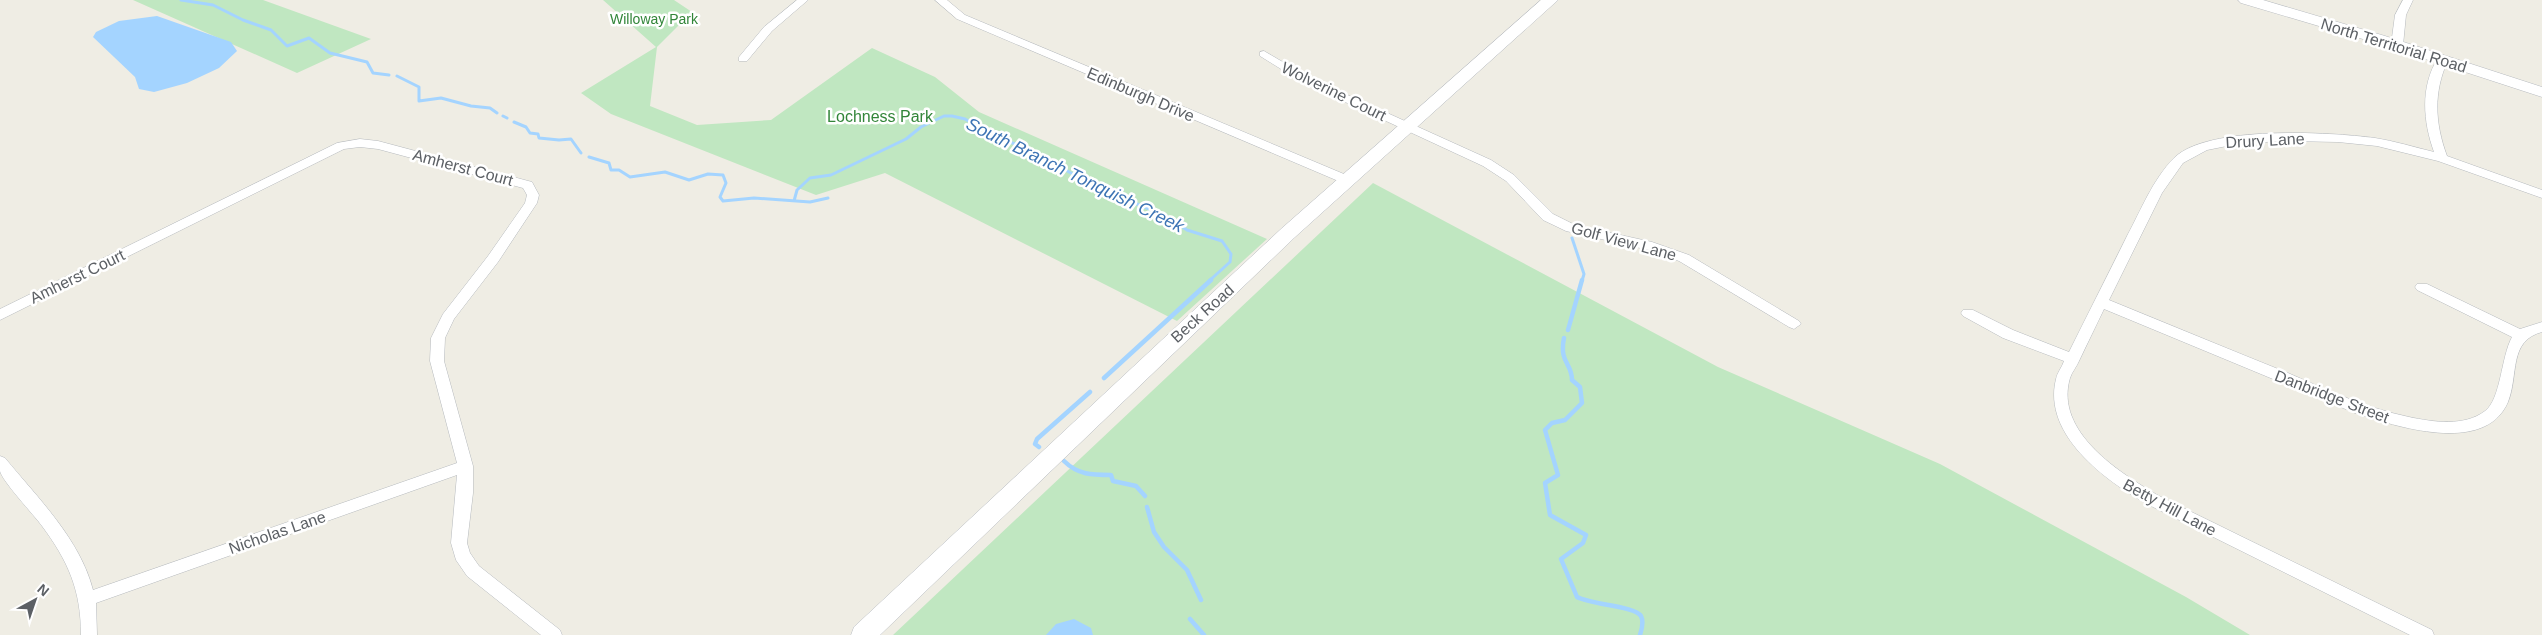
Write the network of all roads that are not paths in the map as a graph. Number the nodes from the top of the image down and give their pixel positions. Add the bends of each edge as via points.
1 (804, 0) edge
2 (940, 0) edge
3 (1550, 0) edge
4 (2246, 0) edge
5 (2408, 0) edge
6 (2396, 45) junction
7 (1264, 54) dead end
8 (743, 59) dead end
9 (2442, 60) junction
10 (2542, 92) edge
11 (1406, 126) junction
12 (2442, 158) junction
13 (1346, 180) junction
14 (2542, 194) edge
15 (2422, 287) dead end
16 (2102, 302) junction
17 (1968, 313) dead end
18 (0, 315) edge
19 (1794, 324) dead end
20 (2542, 327) edge
21 (2519, 335) junction
22 (2073, 359) junction
23 (0, 462) edge
24 (465, 466) junction
25 (89, 598) junction
26 (89, 635) edge
27 (554, 635) edge
28 (862, 635) edge
29 (2426, 635) edge

1 - 8 street via 768,29
2 - 13 street, Edinburgh Drive via 961,17
3 - 11 main road, Beck Road
4 - 6 main road, North Territorial Road
5 - 6 street via 2400,11 2401,31
6 - 9 main road, North Territorial Road
7 - 11 street, Wolverine Court via 1306,80
9 - 10 main road, North Territorial Road
9 - 12 street via 2433,81 2430,103 2433,131
11 - 13 main road, Beck Road
11 - 19 street, Golf View Lane via 1487,163 1548,216 1563,224 1652,246 1684,258
12 - 14 street, Drury Lane
12 - 16 street, Drury Lane via 2377,142 2338,138 2242,139 2193,151 2172,168 2156,192
13 - 28 main road, Beck Road via 1114,394
15 - 21 street
16 - 21 street, Danbridge Street via 2360,409 2397,421 2434,427 2472,425 2494,413 2500,402 2514,342
16 - 22 street, Drury Lane
17 - 22 street via 2008,334
18 - 24 street, Amherst Court via 341,146 378,145 521,182 531,189 531,203 448,317 438,338 437,361
20 - 21 street
22 - 29 street, Betty Hill Lane via 2061,389 2066,417 2087,451 2111,473 2153,500
23 - 25 street via 62,542
24 - 25 street, Nicholas Lane
24 - 27 street, Amherst Court via 462,555 473,571
25 - 26 street

